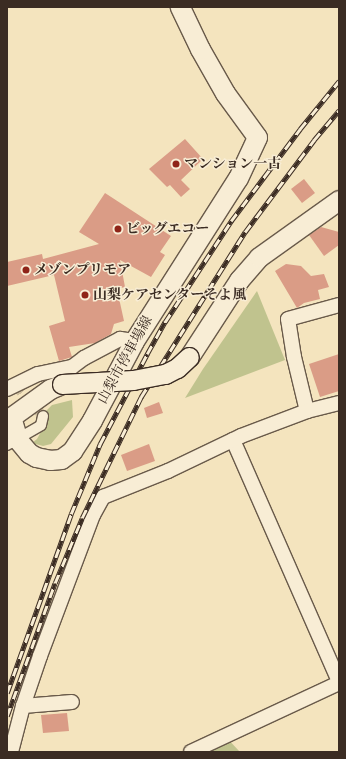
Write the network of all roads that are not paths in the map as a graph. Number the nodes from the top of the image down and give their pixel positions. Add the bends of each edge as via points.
1 (180, 7) edge
2 (339, 200) edge
3 (339, 305) edge
4 (134, 341) junction
5 (7, 389) edge
6 (339, 403) edge
7 (307, 411) junction
8 (43, 416) dead end
9 (9, 418) edge
10 (233, 440) junction
11 (12, 443) edge
12 (339, 682) edge
13 (72, 702) dead end
14 (23, 706) junction
15 (11, 752) edge
16 (191, 752) edge

1 - 4 main road, 山梨市停車場線 via 203,55 257,137 238,178
2 - 9 main road, bridge via 260,257 239,280 189,357 177,368 165,374 133,380 62,384 50,389
3 - 7 street via 288,319
4 - 5 street via 120,339 72,367 38,374
4 - 11 main road, 山梨市停車場線 via 82,438 66,456 42,459
6 - 7 street
7 - 10 street
8 - 11 street via 41,425
9 - 11 main road, 山梨市停車場線
10 - 12 street
10 - 14 street via 168,471 103,497 93,515
12 - 16 street
13 - 14 street
14 - 15 street

